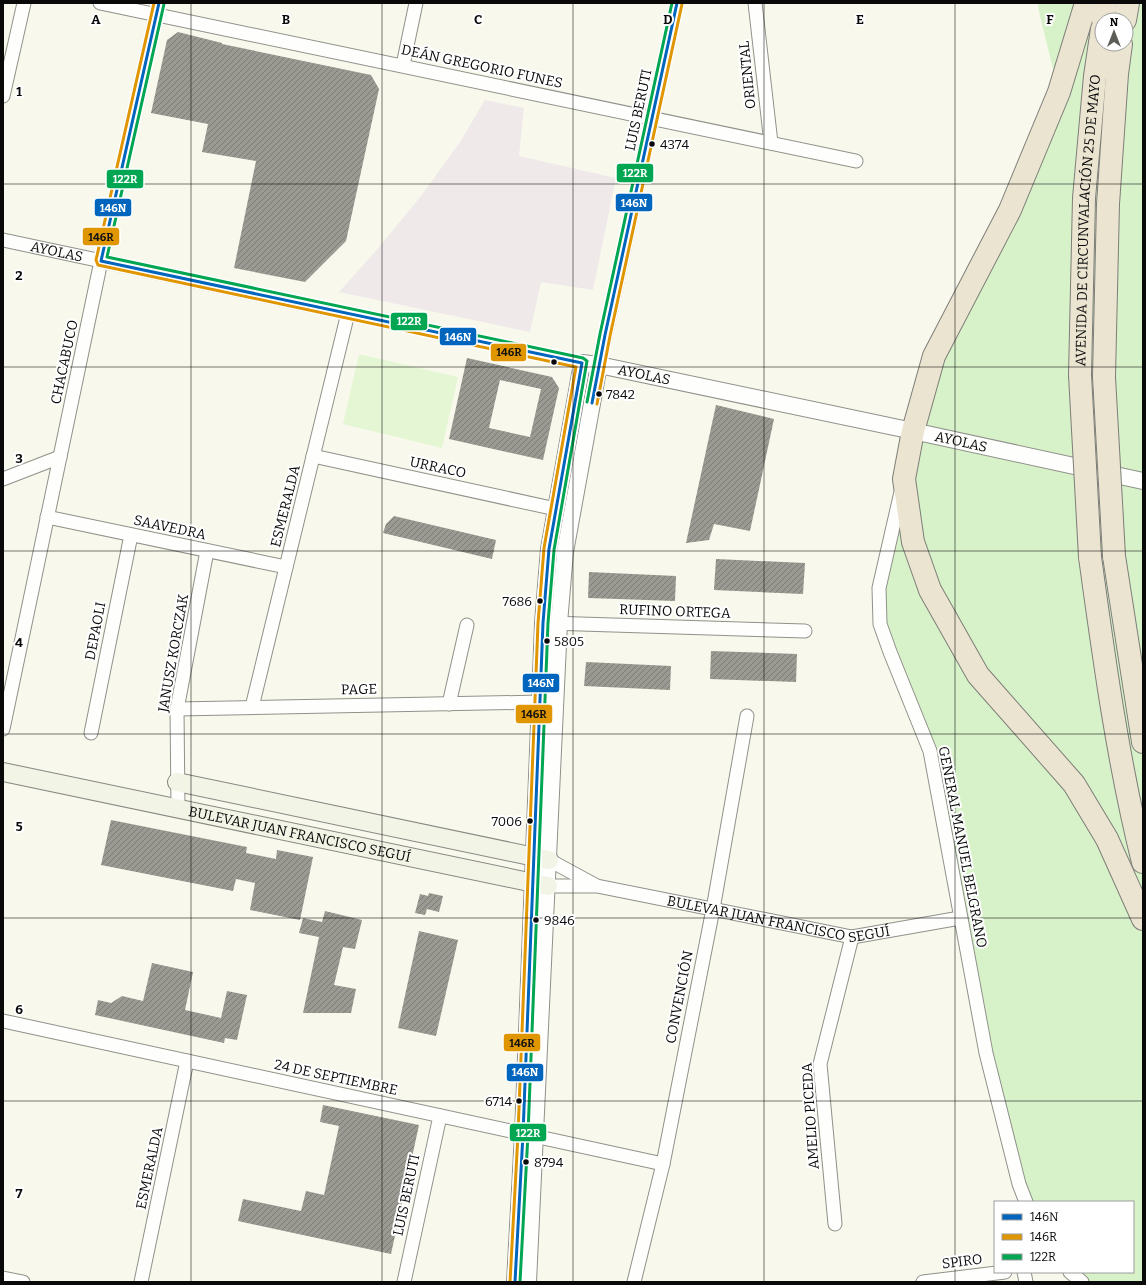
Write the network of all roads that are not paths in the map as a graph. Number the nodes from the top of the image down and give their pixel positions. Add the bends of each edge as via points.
1 (24, 3) edge
2 (100, 3) edge
3 (416, 3) edge
4 (678, 3) edge
5 (755, 3) edge
6 (1086, 3) edge
7 (157, 9) edge
8 (1099, 52) edge
9 (1121, 52) edge
10 (403, 65) junction
11 (3, 96) edge
12 (652, 118) junction
13 (771, 143) junction
14 (856, 161) dead end
15 (3, 240) edge
16 (101, 261) junction
17 (348, 312) junction
18 (582, 363) junction
19 (599, 365) junction
20 (913, 431) junction
21 (313, 456) junction
22 (60, 457) junction
23 (3, 479) edge
24 (904, 479) junction
25 (1143, 481) edge
26 (556, 509) junction
27 (47, 517) junction
28 (131, 535) junction
29 (207, 551) junction
30 (286, 567) junction
31 (551, 623) junction
32 (467, 625) dead end
33 (805, 631) dead end
34 (541, 702) junction
35 (449, 704) junction
36 (252, 707) junction
37 (177, 709) junction
38 (747, 716) dead end
39 (3, 729) edge
40 (90, 734) dead end
41 (1143, 742) edge
42 (3, 772) edge
43 (177, 782) junction
44 (178, 808) junction
45 (542, 859) junction
46 (1143, 862) edge
47 (540, 884) junction
48 (597, 886) junction
49 (712, 909) junction
50 (960, 918) junction
51 (1143, 919) edge
52 (852, 937) junction
53 (3, 1022) edge
54 (187, 1061) junction
55 (440, 1116) junction
56 (529, 1135) junction
57 (663, 1164) junction
58 (1026, 1201) edge
59 (835, 1224) dead end
60 (997, 1273) edge
61 (1071, 1273) edge
62 (3, 1278) edge
63 (23, 1282) edge
64 (141, 1282) edge
65 (404, 1282) edge
66 (515, 1282) edge
67 (528, 1282) edge
68 (634, 1282) edge
69 (923, 1282) edge
70 (1082, 1282) edge

1 - 11 street
2 - 7 street, DEÁN GREGORIO FUNES
3 - 10 street
4 - 12 street, LUIS BERUTI
5 - 13 street, ORIENTAL
6 - 20 highway via 1059,92 1010,210 934,356
7 - 10 street, DEÁN GREGORIO FUNES
7 - 16 street, CHACABUCO
8 - 46 highway, AVENIDA DE CIRCUNVALACIÓN 25 DE MAYO, bridge via 1084,198 1080,375 1090,557 1106,671
9 - 41 highway, AVENIDA DE CIRCUNVALACIÓN 25 DE MAYO, bridge via 1108,204 1104,377 1114,556
10 - 12 street, DEÁN GREGORIO FUNES
12 - 13 street, DEÁN GREGORIO FUNES
12 - 19 street, LUIS BERUTI
13 - 14 street, DEÁN GREGORIO FUNES
15 - 16 street, AYOLAS
16 - 17 street, AYOLAS
16 - 22 street, CHACABUCO
17 - 18 street, AYOLAS
17 - 21 street, ESMERALDA
18 - 19 street, AYOLAS
18 - 26 street
19 - 20 street, AYOLAS
19 - 31 street
20 - 24 highway
20 - 25 street, AYOLAS
21 - 26 street, URRACO
21 - 30 street, ESMERALDA
22 - 23 street
22 - 27 street, CHACABUCO
24 - 50 street, GENERAL MANUEL BELGRANO via 879,588 880,624 930,751
24 - 51 highway via 913,542 930,590 978,675 1074,784 1107,839
26 - 31 street via 549,549
27 - 28 street, SAAVEDRA
27 - 39 street, CHACABUCO
28 - 29 street, SAAVEDRA
28 - 40 street, DEPAOLI
29 - 30 street, SAAVEDRA
29 - 37 street, JANUSZ KORCZAK
30 - 36 street, ESMERALDA
31 - 33 street, RUFINO ORTEGA
31 - 34 street
31 - 45 street
32 - 35 street
34 - 35 street, PAGE
34 - 45 street
35 - 36 street, PAGE
36 - 37 street, PAGE
37 - 43 street, JANUSZ KORCZAK
38 - 49 street, CONVENCIÓN
42 - 44 main road, BULEVAR JUAN FRANCISCO SEGUÍ
43 - 44 street, JANUSZ KORCZAK
43 - 45 main road, BULEVAR JUAN FRANCISCO SEGUÍ
44 - 47 main road, BULEVAR JUAN FRANCISCO SEGUÍ
45 - 47 street
45 - 48 street, BULEVAR JUAN FRANCISCO SEGUÍ
47 - 48 street, BULEVAR JUAN FRANCISCO SEGUÍ
47 - 56 street
48 - 49 street, BULEVAR JUAN FRANCISCO SEGUÍ
49 - 52 street, BULEVAR JUAN FRANCISCO SEGUÍ
49 - 57 street, CONVENCIÓN
50 - 52 street, BULEVAR JUAN FRANCISCO SEGUÍ
50 - 58 street, GENERAL MANUEL BELGRANO via 986,1053
52 - 59 street, AMELIO PICEDA via 820,1064
53 - 54 street, 24 DE SEPTIEMBRE
54 - 55 street, 24 DE SEPTIEMBRE
54 - 64 street, ESMERALDA
55 - 56 street, 24 DE SEPTIEMBRE
55 - 65 street, LUIS BERUTI
56 - 57 street, 24 DE SEPTIEMBRE
56 - 66 street
56 - 67 street
57 - 68 street, CONVENCIÓN
60 - 69 street, SPIRO
61 - 70 street
62 - 63 street

